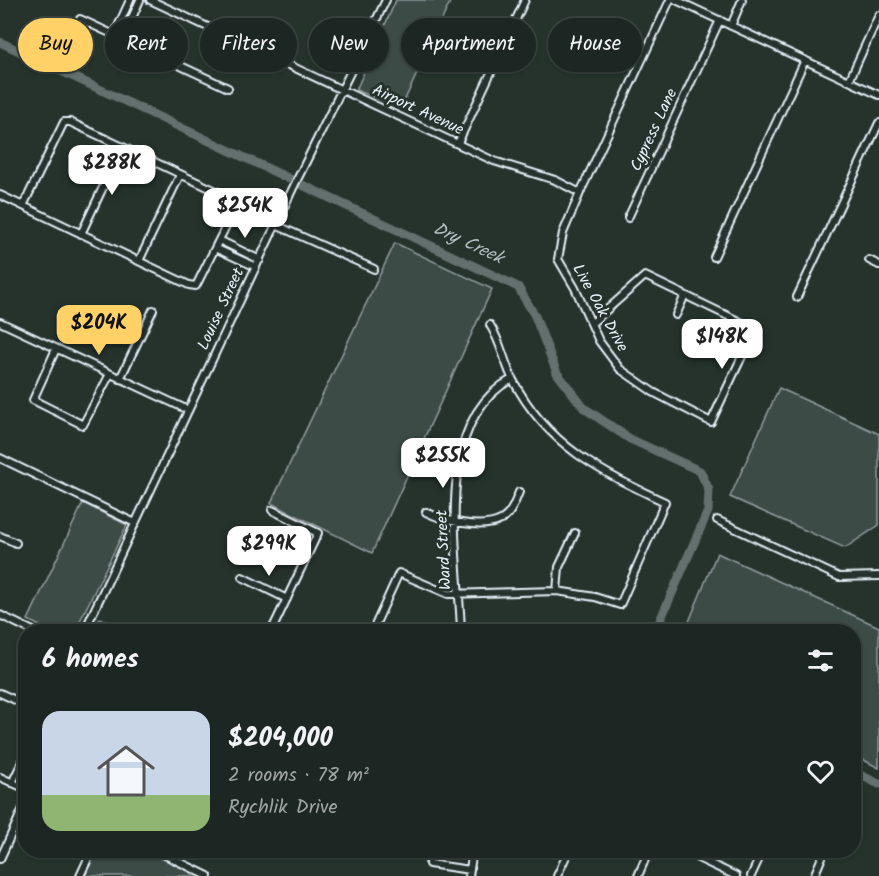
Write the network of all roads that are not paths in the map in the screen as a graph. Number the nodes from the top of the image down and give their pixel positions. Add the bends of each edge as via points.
1 (130, 0) edge
2 (140, 0) edge
3 (150, 0) edge
4 (386, 0) edge
5 (525, 0) edge
6 (670, 0) edge
7 (676, 0) edge
8 (742, 0) edge
9 (879, 15) edge
10 (122, 18) edge
11 (132, 18) edge
12 (720, 21) junction
13 (731, 26) junction
14 (805, 60) junction
15 (188, 69) edge
16 (849, 81) junction
17 (228, 88) dead end
18 (343, 90) junction
19 (879, 95) edge
20 (879, 123) edge
21 (458, 143) junction
22 (122, 147) junction
23 (180, 175) junction
24 (580, 193) junction
25 (0, 195) edge
26 (23, 206) junction
27 (628, 218) dead end
28 (276, 225) junction
29 (81, 234) junction
30 (219, 240) junction
31 (215, 248) junction
32 (714, 257) dead end
33 (260, 260) junction
34 (869, 260) dead end
35 (140, 261) junction
36 (879, 265) edge
37 (256, 267) junction
38 (374, 269) dead end
39 (686, 295) junction
40 (798, 297) dead end
41 (153, 310) dead end
42 (676, 315) dead end
43 (0, 322) edge
44 (592, 323) junction
45 (490, 325) dead end
46 (56, 349) junction
47 (110, 374) junction
48 (120, 379) junction
49 (512, 379) junction
50 (188, 411) junction
51 (0, 459) edge
52 (519, 492) dead end
53 (272, 510) dead end
54 (426, 512) dead end
55 (717, 520) dead end
56 (456, 522) junction
57 (135, 523) junction
58 (575, 533) dead end
59 (0, 536) edge
60 (16, 543) dead end
61 (879, 576) edge
62 (242, 578) dead end
63 (558, 591) junction
64 (460, 595) junction
65 (287, 599) junction
66 (0, 615) edge
67 (19, 624) edge
68 (88, 624) edge
69 (275, 624) edge
70 (376, 624) edge
71 (461, 624) edge
72 (0, 693) edge
73 (18, 701) edge
74 (18, 771) edge
75 (0, 777) edge
76 (12, 783) junction
77 (18, 786) edge
78 (18, 820) edge
79 (88, 858) edge
80 (175, 858) edge
81 (472, 858) edge
82 (565, 858) edge
83 (646, 858) edge
84 (695, 858) edge
85 (759, 858) edge
86 (822, 858) edge
87 (0, 859) edge
88 (429, 864) dead end
89 (470, 873) edge
90 (722, 873) edge
91 (80, 876) edge
92 (208, 876) edge
93 (557, 876) edge
94 (638, 876) edge
95 (736, 876) edge
96 (751, 876) edge
97 (814, 876) edge

1 - 10 street
2 - 11 street
3 - 18 street, Airport Avenue
4 - 18 street, Louise Street
5 - 21 street
6 - 24 street, Live Oak Drive
7 - 12 street
8 - 13 street
9 - 16 street
12 - 13 street
12 - 27 street, Cypress Lane
13 - 14 street
14 - 16 street
14 - 32 street
15 - 17 street
16 - 19 street
18 - 21 street, Airport Avenue
18 - 28 street, Louise Street
20 - 40 street
21 - 24 street, Airport Avenue via 494,162 555,180
22 - 23 street
22 - 26 street via 64,122
22 - 29 street
23 - 30 street via 235,202
23 - 35 street
24 - 44 street, Live Oak Drive via 563,233 558,259
25 - 26 street
26 - 29 street
28 - 33 street, Louise Street
28 - 38 street
29 - 35 street
30 - 31 street
30 - 33 street
31 - 35 street via 196,286
31 - 37 street
33 - 37 street, Louise Street
34 - 36 street
37 - 50 street, Louise Street
39 - 42 street
39 - 44 street via 645,276
39 - 44 street, Live Oak Drive via 756,328 711,422 625,373 599,341
41 - 48 street
43 - 46 street
45 - 49 street
46 - 47 street
46 - 47 street via 33,400 83,425
47 - 48 street
48 - 50 street
49 - 56 street, Ward Street via 486,398 468,434 456,473
49 - 63 street via 543,423 582,459 665,502 620,605
50 - 57 street, Louise Street
51 - 57 street
52 - 56 street via 510,511 500,520
53 - 65 street via 318,533
54 - 56 street
55 - 61 street via 839,577
56 - 64 street, Ward Street
57 - 68 street, Louise Street
58 - 63 street via 559,567
59 - 60 street
62 - 65 street
63 - 64 street
64 - 70 street via 440,592 399,573
64 - 71 street, Ward Street
65 - 69 street
66 - 67 street
72 - 73 street
74 - 76 street
75 - 76 street
76 - 77 street
78 - 87 street
79 - 91 street
80 - 92 street
81 - 89 street
82 - 93 street
83 - 94 street
84 - 90 street
85 - 96 street
86 - 97 street
88 - 89 street
90 - 95 street

